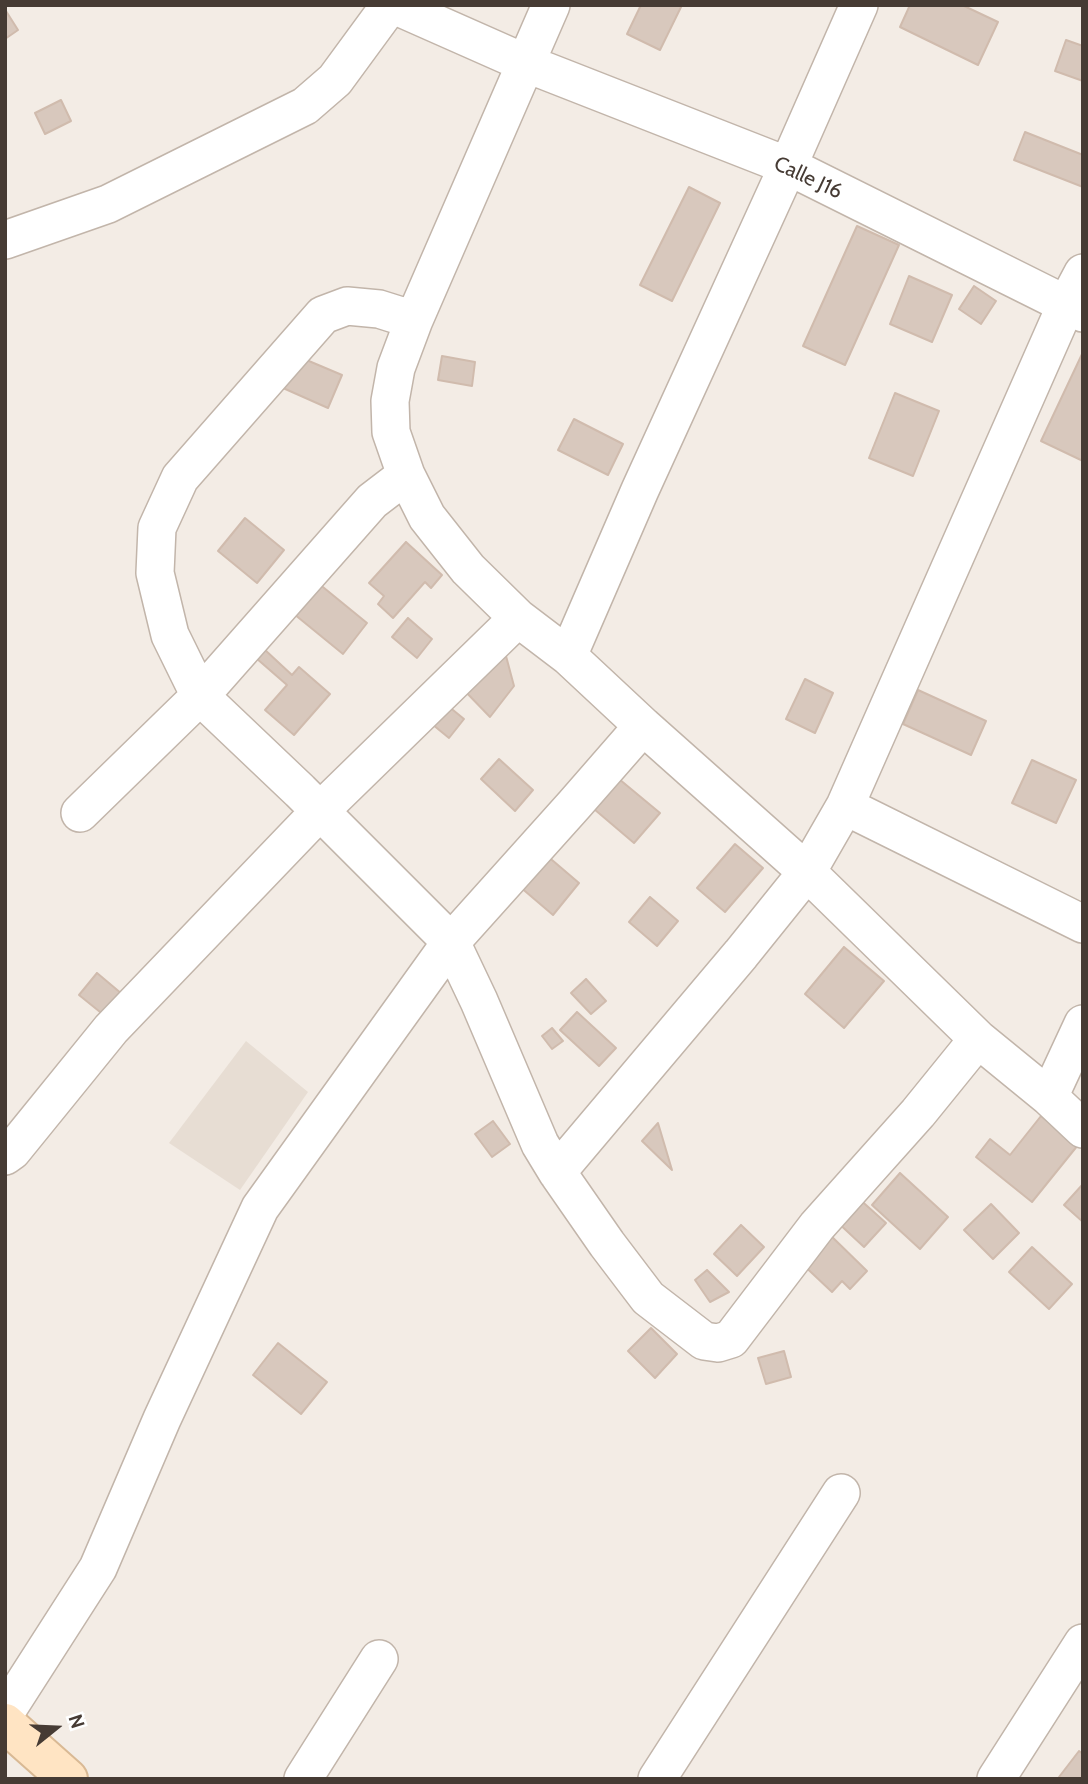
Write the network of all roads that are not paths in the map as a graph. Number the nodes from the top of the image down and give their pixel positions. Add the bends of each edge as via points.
1 (392, 5) edge
2 (551, 5) edge
3 (859, 5) edge
4 (525, 63) junction
5 (788, 166) junction
6 (5, 240) edge
7 (1083, 273) edge
8 (1075, 309) edge
9 (414, 320) junction
10 (406, 475) junction
11 (518, 618) junction
12 (568, 656) junction
13 (200, 696) junction
14 (643, 726) junction
15 (845, 806) junction
16 (320, 811) junction
17 (80, 813) dead end
18 (807, 872) junction
19 (1083, 923) edge
20 (451, 942) junction
21 (1083, 1024) edge
22 (978, 1039) junction
23 (1049, 1097) junction
24 (1083, 1129) edge
25 (5, 1156) edge
26 (557, 1172) junction
27 (841, 1493) dead end
28 (1083, 1643) edge
29 (379, 1659) dead end
30 (5, 1713) edge
31 (5, 1723) edge
32 (68, 1779) edge
33 (303, 1779) edge
34 (657, 1779) edge
35 (996, 1779) edge

1 - 4 street, Calle J16
1 - 6 street via 335,80 305,106 108,204
2 - 4 street
3 - 5 street
4 - 5 street, Calle J16
4 - 9 street
5 - 8 street, Calle J16
5 - 12 street
7 - 8 street
8 - 15 street
9 - 10 street via 390,401 391,432
9 - 13 street via 379,309 346,306 323,315 180,478 157,528 155,572 170,635
10 - 11 street via 427,517 468,569
10 - 13 street via 372,501
11 - 12 street
11 - 16 street
12 - 14 street
13 - 16 street
13 - 17 street
14 - 18 street
14 - 20 street
15 - 18 street
15 - 19 street
16 - 20 street
16 - 25 street via 111,1029
18 - 22 street
18 - 26 street
20 - 26 street via 540,1144
20 - 30 street via 260,1208 98,1568
21 - 23 street
22 - 23 street
22 - 26 street via 817,1226 731,1339 704,1341 648,1298
23 - 24 street
27 - 34 street
28 - 35 street
29 - 33 street
31 - 32 street

